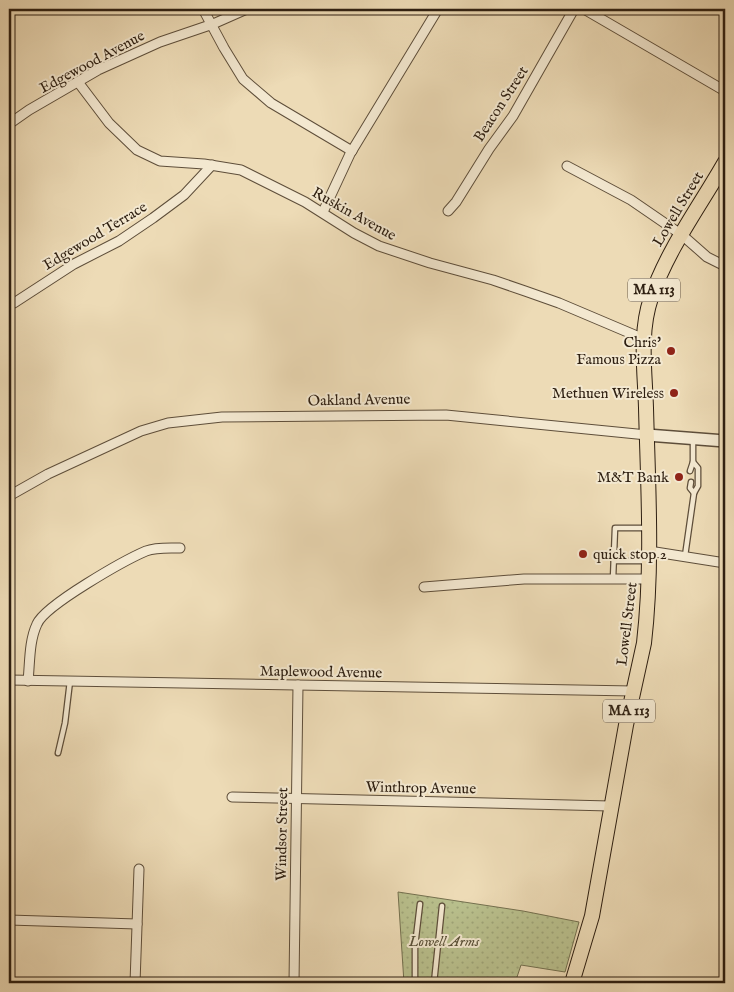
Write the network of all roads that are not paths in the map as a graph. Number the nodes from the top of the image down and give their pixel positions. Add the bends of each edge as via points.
1 (203, 9) edge
2 (247, 9) edge
3 (438, 9) edge
4 (574, 9) edge
5 (584, 9) edge
6 (211, 25) junction
7 (78, 82) junction
8 (725, 91) edge
9 (9, 124) edge
10 (352, 151) junction
11 (725, 162) edge
12 (212, 165) junction
13 (567, 166) dead end
14 (448, 211) dead end
15 (323, 212) junction
16 (682, 235) junction
17 (725, 266) edge
18 (9, 302) edge
19 (644, 339) junction
20 (647, 435) junction
21 (693, 439) junction
22 (725, 441) edge
23 (693, 462) junction
24 (690, 471) dead end
25 (690, 482) dead end
26 (694, 493) junction
27 (9, 496) edge
28 (649, 528) junction
29 (180, 548) dead end
30 (649, 556) junction
31 (684, 556) junction
32 (614, 561) junction
33 (725, 563) edge
34 (613, 579) junction
35 (649, 579) junction
36 (424, 587) dead end
37 (9, 680) edge
38 (28, 681) junction
39 (70, 682) junction
40 (298, 685) junction
41 (633, 691) junction
42 (58, 752) dead end
43 (232, 797) dead end
44 (296, 799) junction
45 (610, 806) junction
46 (139, 869) dead end
47 (420, 904) dead end
48 (442, 906) dead end
49 (9, 920) edge
50 (137, 924) junction
51 (134, 983) edge
52 (294, 983) edge
53 (415, 983) edge
54 (434, 983) edge
55 (572, 983) edge

1 - 6 street
2 - 6 street, Edgewood Avenue
3 - 10 street
4 - 14 street, Beacon Street via 513,116 488,148
5 - 8 street
6 - 7 street, Edgewood Avenue via 160,42
6 - 10 street via 243,79 271,103
7 - 9 street, Edgewood Avenue
7 - 12 street, Ruskin Avenue via 109,123 137,150 160,161
10 - 15 street
11 - 16 main road, Lowell Street / MA 113
12 - 15 street, Ruskin Avenue via 241,170
12 - 18 street, Edgewood Terrace via 184,195 120,241 74,264 14,303
13 - 16 street via 631,200
15 - 19 street, Ruskin Avenue via 379,246 525,291
16 - 17 street via 707,257
16 - 19 main road, Lowell Street / MA 113 via 650,300
19 - 20 main road, Lowell Street / MA 113
20 - 21 street, Oakland Avenue
20 - 27 street, Oakland Avenue via 446,415 195,419 142,431 48,474
20 - 28 main road, Lowell Street / MA 113
21 - 22 street, Oakland Avenue
21 - 23 lane
23 - 24 lane
23 - 26 lane via 698,468 698,486
25 - 26 lane
26 - 31 lane
28 - 30 main road, Lowell Street / MA 113
28 - 32 lane via 615,528
29 - 38 street via 147,551 74,592 43,614 33,636
30 - 31 street
30 - 32 lane
30 - 35 main road, Lowell Street / MA 113
31 - 33 street
32 - 34 lane
34 - 35 street
34 - 36 street via 524,579
35 - 41 main road, Lowell Street / MA 113 via 644,643
37 - 38 street, Maplewood Avenue
38 - 39 street, Maplewood Avenue
39 - 40 street, Maplewood Avenue
39 - 42 lane
40 - 41 street, Maplewood Avenue
40 - 44 street, Windsor Street
41 - 45 main road, Lowell Street / MA 113
43 - 44 street, Winthrop Avenue
44 - 45 street, Winthrop Avenue
44 - 52 street, Windsor Street
45 - 55 main road, Lowell Street / MA 113 via 592,916
46 - 50 street
47 - 53 lane
48 - 54 lane
49 - 50 street
50 - 51 street

